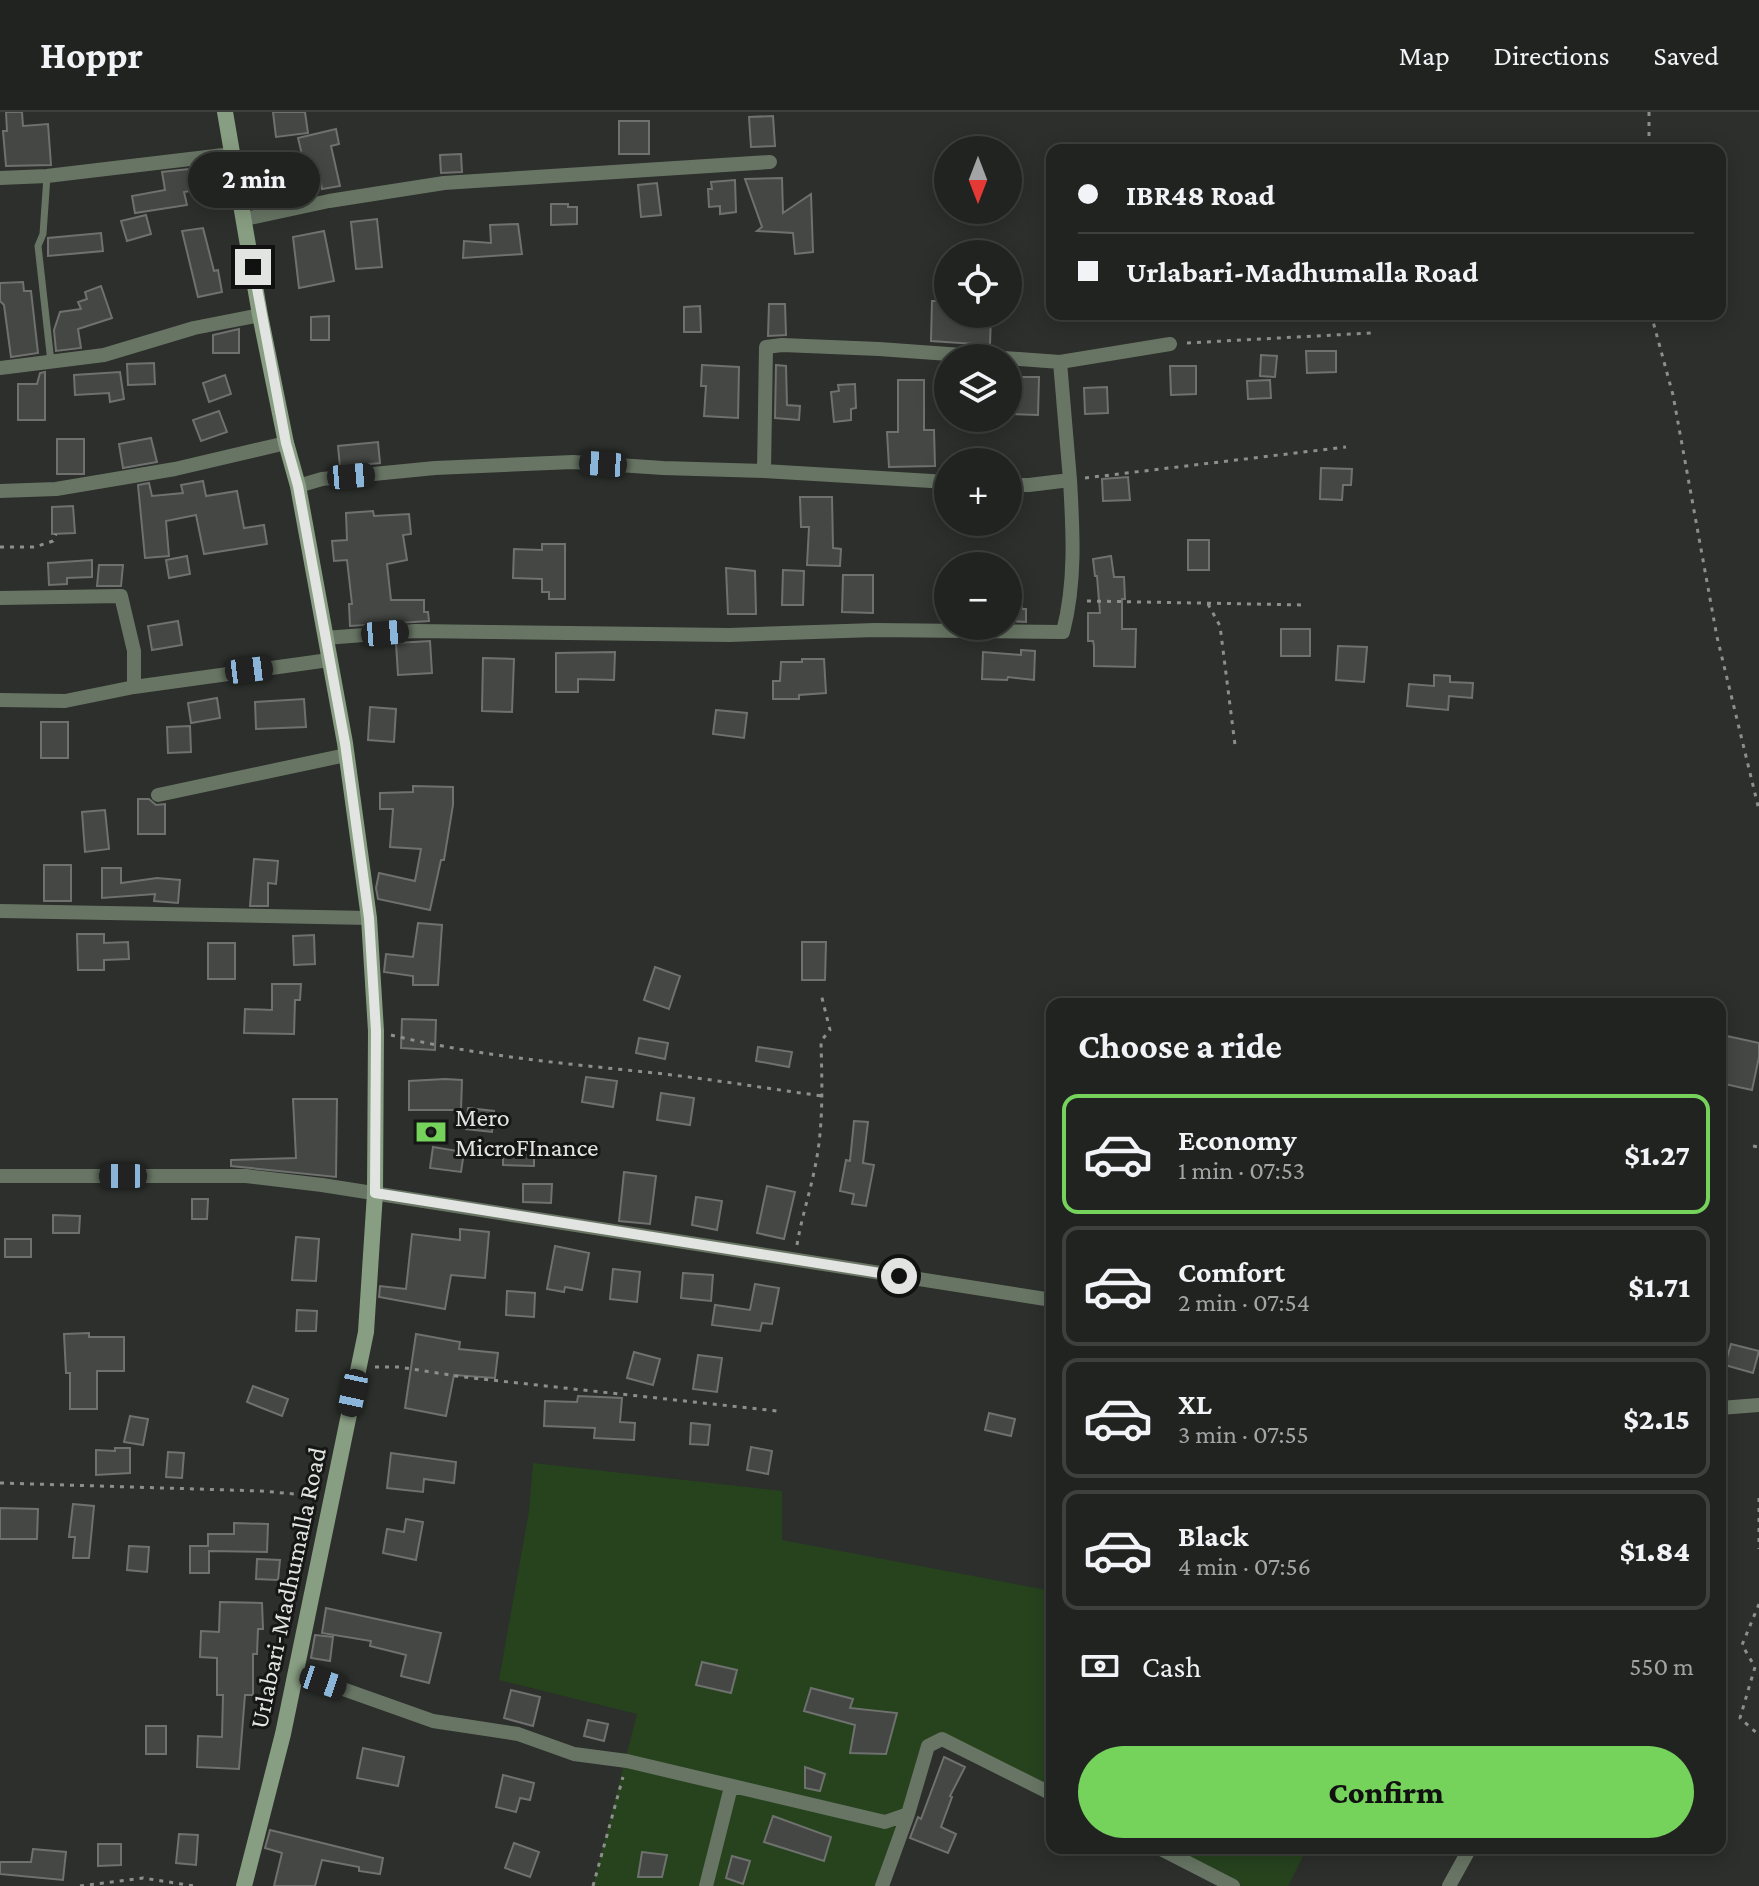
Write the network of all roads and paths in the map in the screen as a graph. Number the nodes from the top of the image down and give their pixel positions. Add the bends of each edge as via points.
1 (225, 112) edge
2 (1649, 112) edge
3 (1649, 144) edge
4 (232, 154) junction
5 (770, 162) dead end
6 (47, 176) junction
7 (0, 178) edge
8 (245, 219) junction
9 (260, 315) junction
10 (1653, 320) edge
11 (1371, 333) dead end
12 (1170, 344) joint
13 (51, 362) junction
14 (1060, 362) junction
15 (0, 368) edge
16 (286, 443) junction
17 (1346, 447) dead end
18 (764, 471) junction
19 (1070, 480) junction
20 (934, 481) edge
21 (1022, 485) edge
22 (298, 486) junction
23 (0, 491) edge
24 (56, 534) dead end
25 (0, 547) edge
26 (0, 598) edge
27 (1071, 601) junction
28 (1208, 603) junction
29 (1307, 605) dead end
30 (325, 638) junction
31 (329, 660) junction
32 (134, 687) junction
33 (0, 700) edge
34 (1235, 745) dead end
35 (346, 755) junction
36 (158, 795) dead end
37 (1759, 810) edge
38 (0, 911) edge
39 (369, 918) junction
40 (821, 994) dead end
41 (376, 1031) junction
42 (823, 1096) junction
43 (1753, 1146) dead end
44 (1759, 1147) edge
45 (0, 1176) edge
46 (375, 1193) junction
47 (794, 1260) junction
48 (1046, 1299) edge
49 (359, 1367) junction
50 (1759, 1405) edge
51 (1726, 1408) edge
52 (777, 1411) dead end
53 (0, 1483) edge
54 (332, 1497) junction
55 (1759, 1498) edge
56 (1759, 1549) edge
57 (1759, 1604) edge
58 (295, 1672) junction
59 (1759, 1735) edge
60 (627, 1761) junction
61 (731, 1787) junction
62 (1046, 1791) edge
63 (908, 1814) junction
64 (1171, 1854) edge
65 (1467, 1854) edge
66 (80, 1886) edge
67 (194, 1886) edge
68 (244, 1886) edge
69 (593, 1886) edge
70 (706, 1886) edge
71 (882, 1886) edge
72 (1233, 1886) edge
73 (1449, 1886) edge

1 - 4 main road, Urlabari-Madhumalla Road
2 - 3 path
4 - 6 street
4 - 8 main road, Urlabari-Madhumalla Road
5 - 8 street via 444,183
6 - 7 street
6 - 13 lane via 38,246
8 - 9 main road, Urlabari-Madhumalla Road
9 - 13 street via 104,355
9 - 16 main road, Urlabari-Madhumalla Road
10 - 37 path via 1673,395 1717,637
11 - 12 path
12 - 14 street
13 - 15 street
14 - 18 street via 766,347
14 - 19 street
16 - 22 main road, Urlabari-Madhumalla Road
16 - 23 street via 101,482
17 - 19 path
18 - 20 street
18 - 22 street via 573,462 435,468
19 - 21 street
19 - 27 street
22 - 30 main road, Urlabari-Madhumalla Road
24 - 25 path via 53,541 35,547
26 - 32 street via 121,596 134,651
27 - 28 path
27 - 30 street via 1063,632 415,631
28 - 29 path
28 - 34 path via 1220,626
30 - 31 main road, Urlabari-Madhumalla Road
31 - 32 street
31 - 35 main road, Urlabari-Madhumalla Road
32 - 33 street via 65,701
35 - 36 street
35 - 39 main road, Urlabari-Madhumalla Road
38 - 39 street
39 - 41 main road, Urlabari-Madhumalla Road
40 - 42 path via 830,1030 821,1041
41 - 42 path via 446,1049
41 - 46 main road, Urlabari-Madhumalla Road
42 - 47 path via 815,1171
43 - 44 path
45 - 46 street via 246,1176
46 - 47 street
46 - 49 main road, Urlabari-Madhumalla Road
47 - 48 street
49 - 52 path via 399,1367
49 - 54 main road, Urlabari-Madhumalla Road
50 - 51 street
53 - 54 path
54 - 58 main road, Urlabari-Madhumalla Road
55 - 56 path
57 - 59 path via 1742,1645 1755,1667 1740,1718
58 - 60 street via 433,1721 518,1734 574,1754
58 - 68 main road, Urlabari-Madhumalla Road
60 - 61 street
60 - 69 path
61 - 63 street via 885,1822
61 - 70 street
62 - 63 street via 942,1739 928,1746
63 - 71 street
64 - 72 street
65 - 73 street
66 - 67 path via 143,1878

